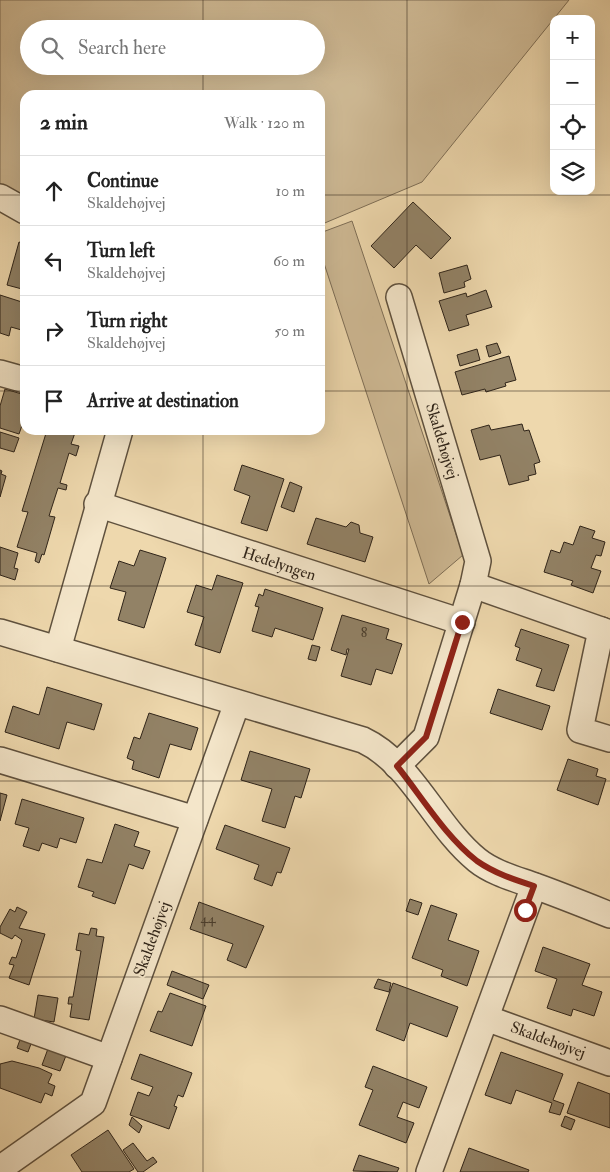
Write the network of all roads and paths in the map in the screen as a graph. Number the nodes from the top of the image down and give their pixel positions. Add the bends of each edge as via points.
1 (0, 197) edge
2 (20, 207) edge
3 (399, 297) dead end
4 (0, 373) edge
5 (20, 379) edge
6 (118, 435) edge
7 (97, 504) junction
8 (473, 585) junction
9 (462, 622) junction
10 (606, 631) edge
11 (0, 632) edge
12 (58, 649) junction
13 (237, 703) junction
14 (610, 739) edge
15 (0, 760) edge
16 (397, 766) junction
17 (195, 819) junction
18 (534, 886) junction
19 (610, 915) edge
20 (486, 1018) junction
21 (0, 1019) edge
22 (109, 1058) junction
23 (610, 1063) edge
24 (8, 1163) dead end
25 (429, 1172) edge

1 - 2 street
3 - 8 street, Skaldehøjvej via 478,561
4 - 5 street
6 - 7 street
7 - 9 street, Hedelyngen
7 - 12 street
8 - 9 street, Skaldehøjvej
8 - 10 street
9 - 16 street, Skaldehøjvej via 426,737
10 - 14 street via 580,730
11 - 12 street
12 - 13 street
13 - 16 street via 363,740 378,747
13 - 17 street, Skaldehøjvej
15 - 17 street
16 - 18 street via 448,832 478,861
17 - 22 street, Skaldehøjvej
18 - 19 street
18 - 20 street
20 - 23 street, Skaldehøjvej
20 - 25 street
21 - 22 street
22 - 24 street, Skaldehøjvej via 93,1102

